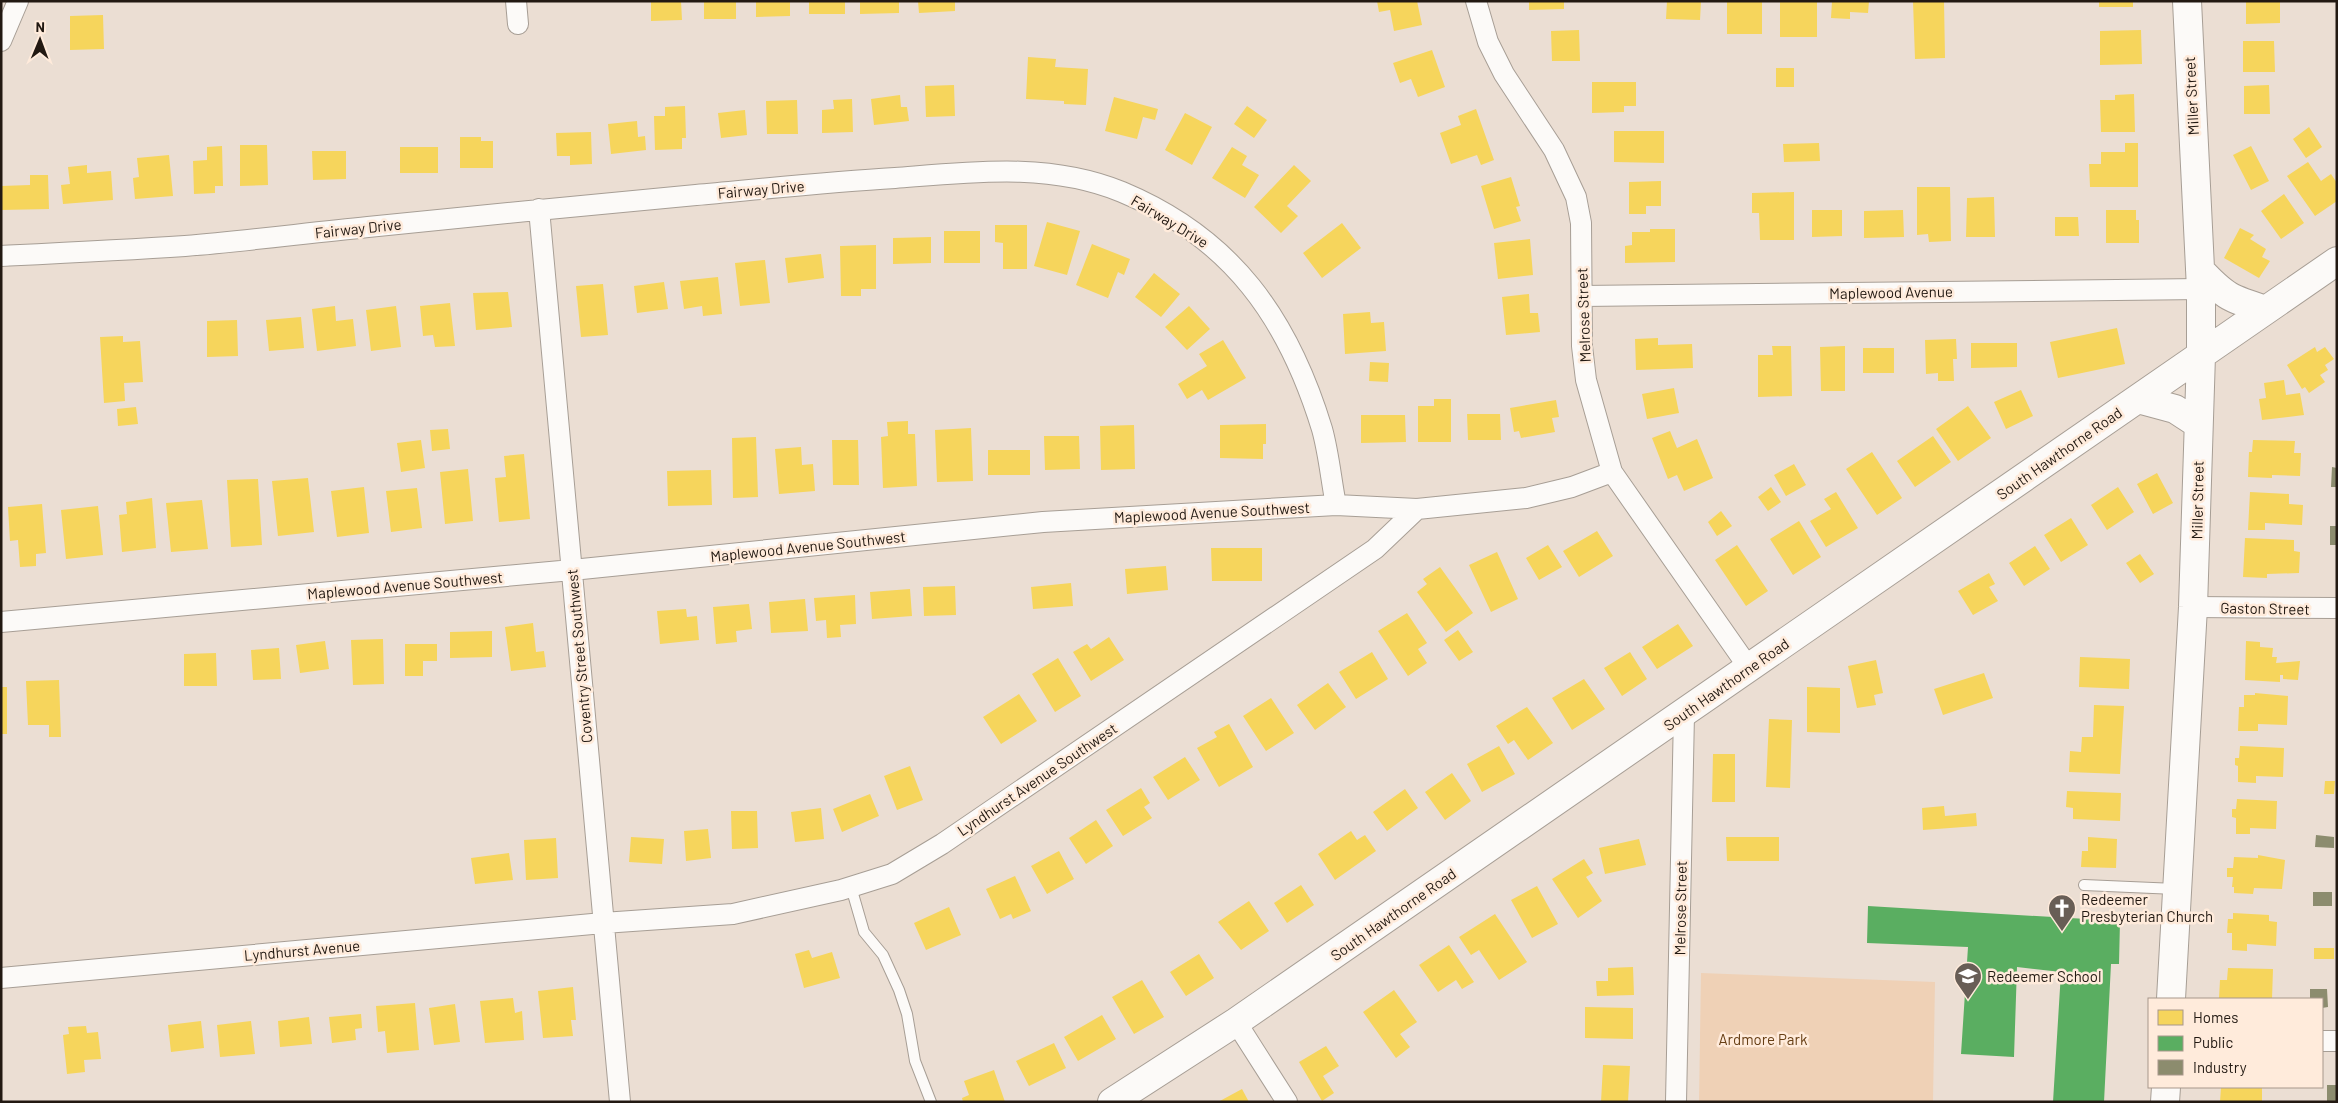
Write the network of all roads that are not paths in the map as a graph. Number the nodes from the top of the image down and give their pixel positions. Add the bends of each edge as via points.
1 (18, 1) edge
2 (516, 1) edge
3 (1476, 1) edge
4 (2187, 1) edge
5 (518, 24) dead end
6 (1, 41) edge
7 (539, 209) junction
8 (1, 256) edge
9 (2337, 261) edge
10 (2200, 280) junction
11 (1582, 296) junction
12 (2266, 310) junction
13 (2201, 355) junction
14 (2138, 399) junction
15 (2198, 424) junction
16 (1612, 472) junction
17 (1336, 505) junction
18 (1417, 509) junction
19 (572, 570) junction
20 (2193, 607) junction
21 (2337, 608) edge
22 (1, 622) edge
23 (1749, 668) junction
24 (1684, 714) junction
25 (2084, 885) dead end
26 (850, 887) junction
27 (2177, 889) junction
28 (603, 923) junction
29 (1, 978) edge
30 (2171, 998) edge
31 (1236, 1022) junction
32 (2323, 1041) edge
33 (2337, 1042) edge
34 (2166, 1088) edge
35 (620, 1102) edge
36 (931, 1102) edge
37 (1112, 1102) edge
38 (1287, 1102) edge
39 (1676, 1102) edge
40 (2165, 1102) edge

1 - 6 street
2 - 5 street
3 - 11 street, Melrose Street via 1488,42 1504,74 1554,150 1576,197 1581,223
4 - 10 main road, Miller Street
7 - 8 street, Fairway Drive via 187,246
7 - 17 street, Fairway Drive via 824,183 1011,172 1065,176 1124,193 1164,214 1209,244 1236,268 1269,310 1302,374 1320,424
7 - 19 street, Coventry Street Southwest
9 - 12 main road, South Hawthorne Road
10 - 11 street, Maplewood Avenue
10 - 12 main road via 2234,300
10 - 13 main road, Miller Street
11 - 16 street, Melrose Street via 1586,380
12 - 13 main road, South Hawthorne Road
13 - 14 main road, South Hawthorne Road
13 - 15 main road, Miller Street
14 - 15 main road via 2176,410
14 - 23 main road, South Hawthorne Road
15 - 20 main road, Miller Street
16 - 18 street, Maplewood Avenue Southwest via 1572,487 1526,498
16 - 23 street, Melrose Street
17 - 18 street, Maplewood Avenue Southwest
17 - 19 street, Maplewood Avenue Southwest via 1043,522
18 - 26 street, Lyndhurst Avenue Southwest via 1375,549 942,844 892,874
19 - 22 street, Maplewood Avenue Southwest
19 - 28 street, Coventry Street Southwest
20 - 21 street, Gaston Street
20 - 27 main road, Miller Street
23 - 24 main road, South Hawthorne Road
24 - 31 main road, South Hawthorne Road
24 - 39 street, Melrose Street
25 - 27 lane
26 - 28 street, Lyndhurst Avenue Southwest via 733,914
26 - 36 lane via 864,932 884,955 899,990 907,1014 915,1061
27 - 30 main road, Miller Street
28 - 29 street, Lyndhurst Avenue
28 - 35 street, Coventry Street Southwest
31 - 37 main road, South Hawthorne Road
31 - 38 street
32 - 33 street
34 - 40 main road

